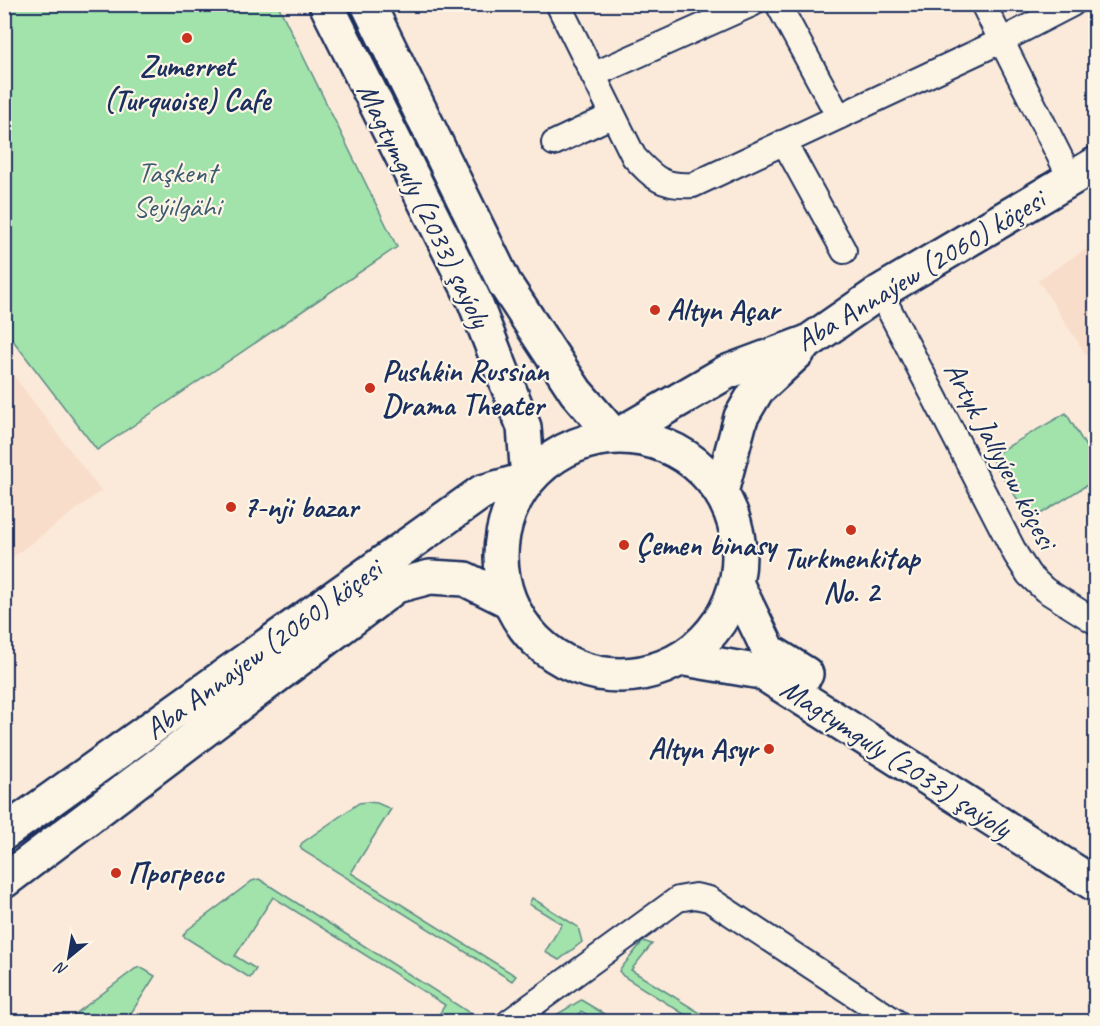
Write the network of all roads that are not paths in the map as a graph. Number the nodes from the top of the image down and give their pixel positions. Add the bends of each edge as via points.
1 (326, 4) edge
2 (368, 4) edge
3 (558, 4) edge
4 (752, 4) edge
5 (778, 4) edge
6 (983, 4) edge
7 (1072, 4) edge
8 (1001, 41) junction
9 (593, 75) junction
10 (613, 116) junction
11 (838, 117) junction
12 (784, 142) junction
13 (554, 143) dead end
14 (1083, 172) edge
15 (844, 251) dead end
16 (880, 292) junction
17 (808, 342) junction
18 (615, 437) junction
19 (528, 480) junction
20 (721, 492) junction
21 (737, 585) junction
22 (509, 601) junction
23 (1095, 622) edge
24 (685, 658) junction
25 (4, 833) edge
26 (1095, 859) edge
27 (4, 881) edge
28 (1095, 885) edge
29 (509, 1022) edge
30 (896, 1022) edge

1 - 19 main road, Magtymguly (2033) şaýoly via 474,300 524,427
2 - 18 main road, Magtymguly (2033) şaýoly via 505,284 576,392
3 - 9 street
4 - 9 street
5 - 11 street
6 - 8 street
7 - 8 street
8 - 11 street
8 - 14 street
9 - 10 street
10 - 12 street via 634,157 652,177 675,186 693,185
10 - 13 street
11 - 12 street
12 - 15 street
14 - 16 main road, Aba Annaýew (2060) köçesi
16 - 17 main road, Aba Annaýew (2060) köçesi
16 - 23 street, Artyk Jallyýew köçesi via 1029,575
17 - 18 main road, Aba Annaýew (2060) köçesi via 727,372
17 - 20 main road via 757,390 741,417
18 - 19 main road via 585,442 548,460
18 - 20 main road via 645,439 673,449 700,467
19 - 22 main road via 513,503 502,535 501,568
19 - 25 main road, Aba Annaýew (2060) köçesi via 482,492
20 - 21 main road via 735,522 740,553
21 - 24 main road via 727,611 712,633
21 - 26 main road, Magtymguly (2033) şaýoly via 769,651
22 - 24 main road via 528,632 555,657 589,671 625,676 660,669
22 - 27 main road, Aba Annaýew (2060) köçesi via 465,579 430,577 396,586
24 - 28 main road, Magtymguly (2033) şaýoly via 762,672
29 - 30 street via 678,899 695,896 709,899

